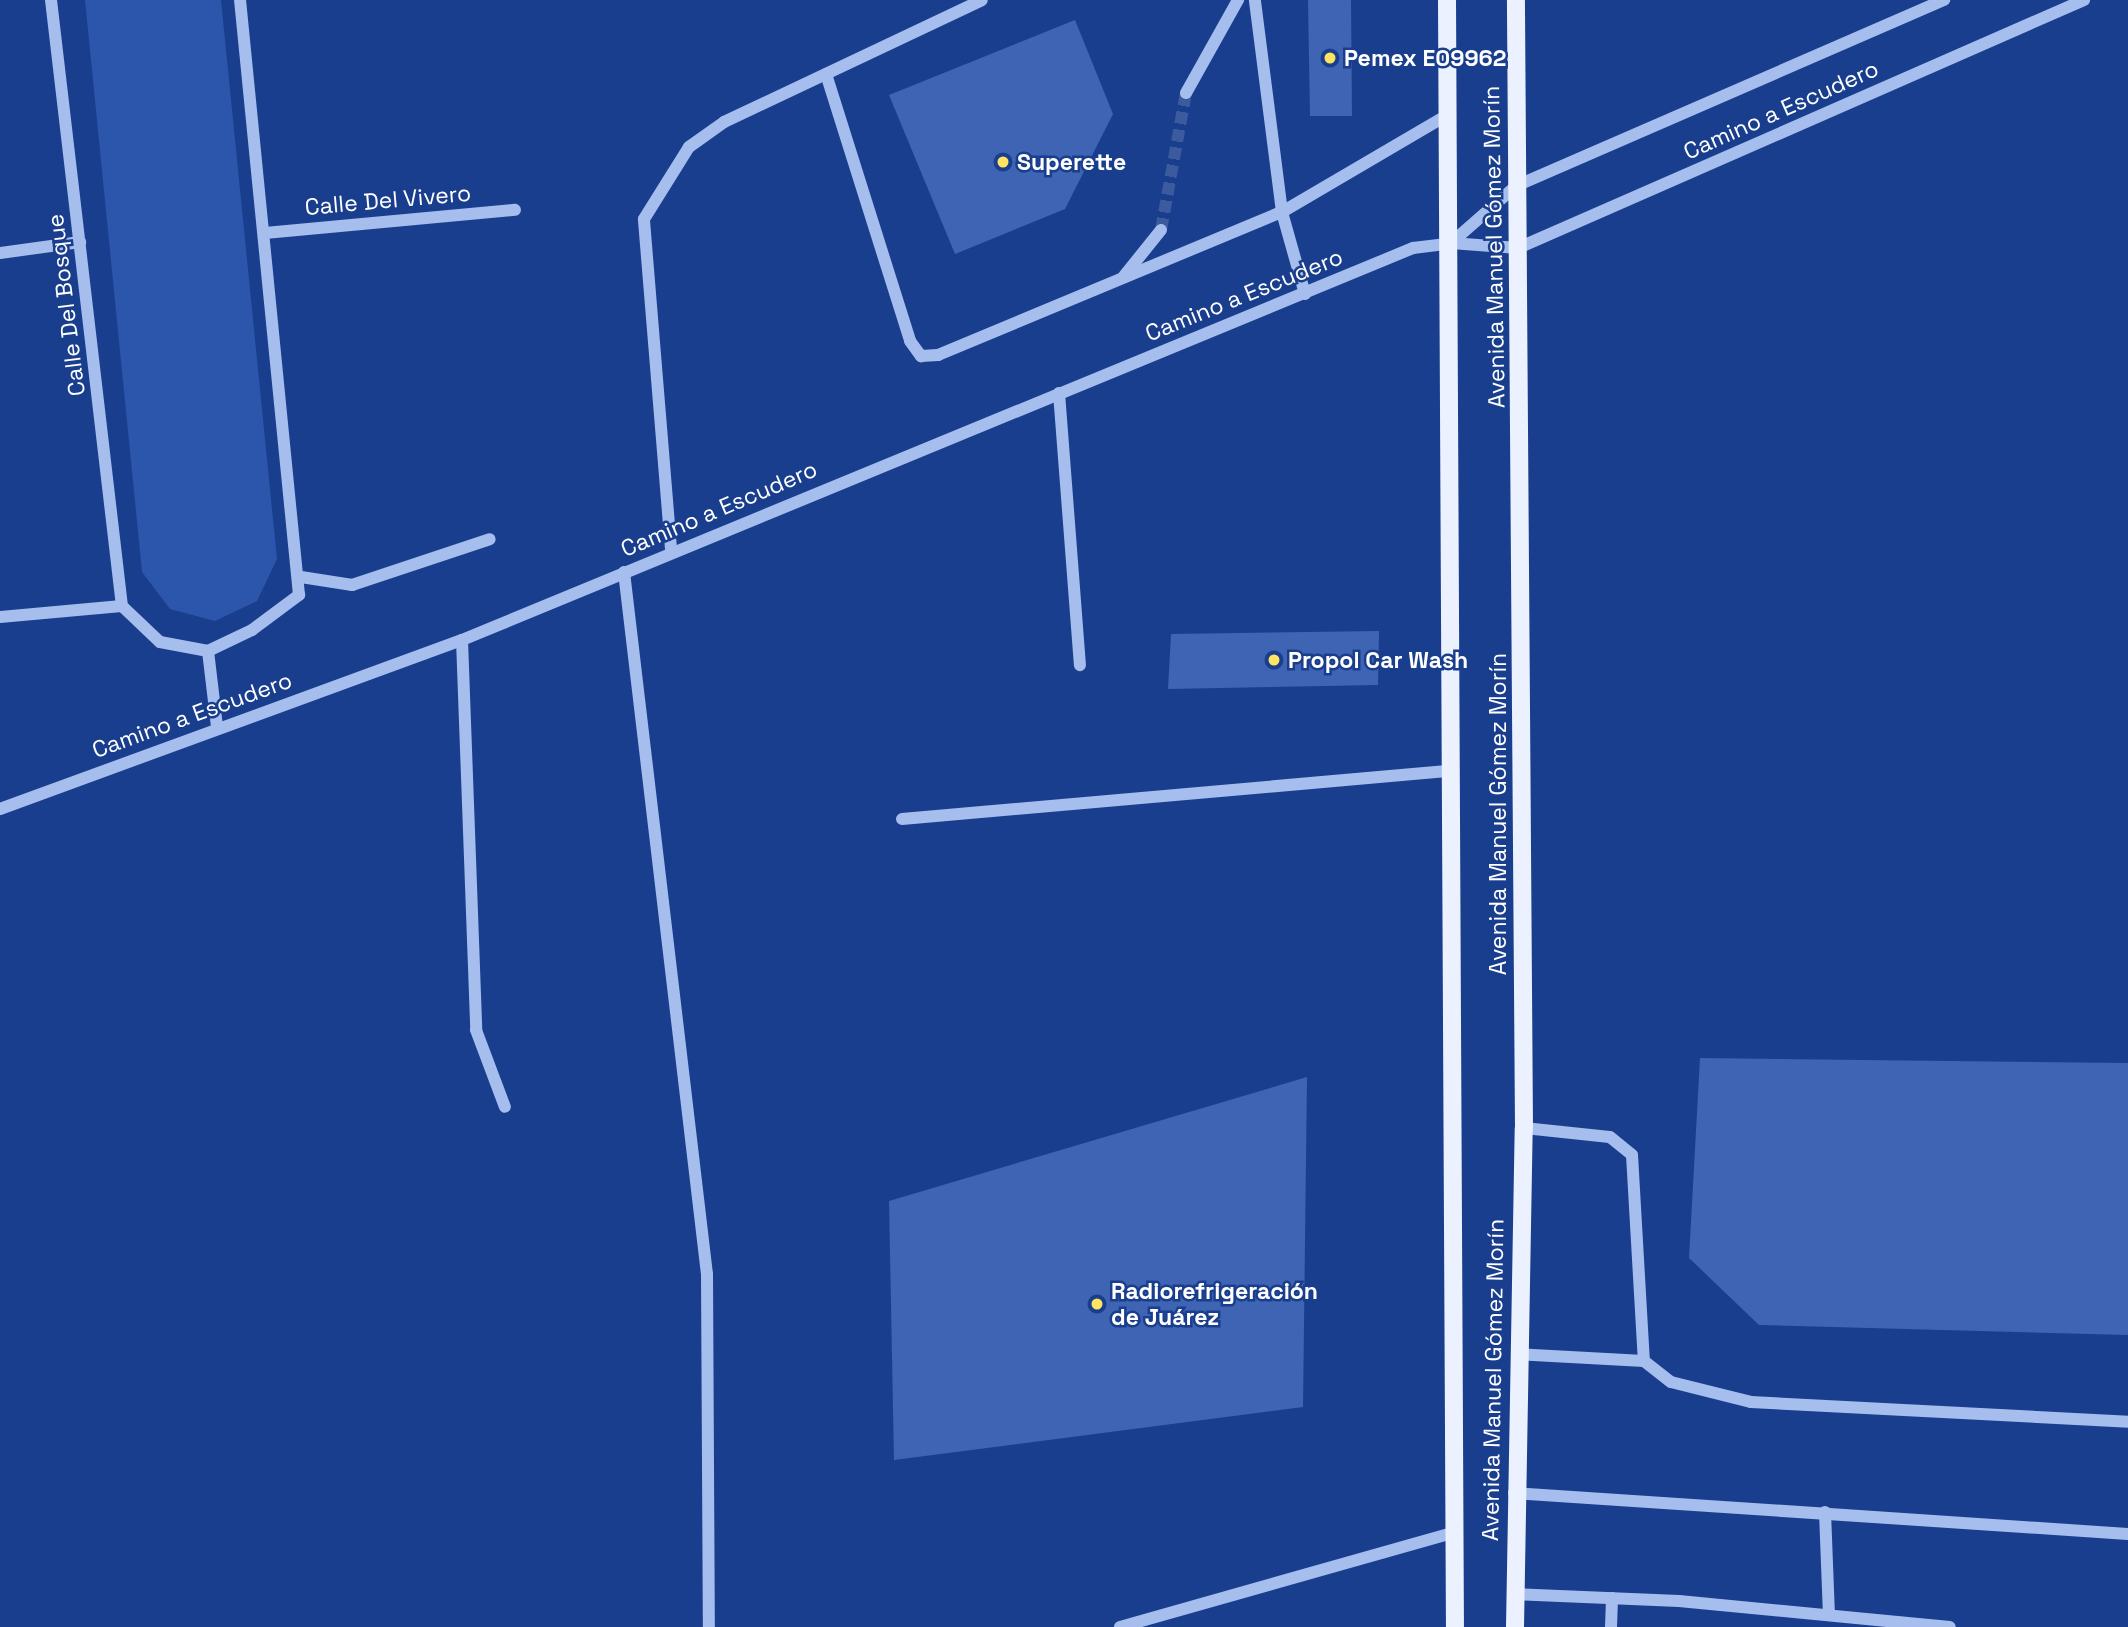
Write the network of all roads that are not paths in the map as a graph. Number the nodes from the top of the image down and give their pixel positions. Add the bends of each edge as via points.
1 (51, 0) edge
2 (240, 0) edge
3 (982, 0) edge
4 (1238, 0) edge
5 (1255, 0) edge
6 (1447, 0) edge
7 (1516, 0) edge
8 (1944, 0) edge
9 (2084, 0) edge
10 (826, 74) junction
11 (1186, 93) tunnel mouth
12 (1449, 114) junction
13 (1516, 186) junction
14 (515, 209) dead end
15 (1282, 212) junction
16 (1161, 230) tunnel mouth
17 (265, 233) junction
18 (80, 242) junction
19 (1451, 243) junction
20 (1518, 248) junction
21 (0, 253) edge
22 (1123, 278) junction
23 (1305, 294) junction
24 (1059, 393) junction
25 (489, 539) dead end
26 (671, 549) junction
27 (624, 572) junction
28 (301, 577) junction
29 (122, 606) junction
30 (0, 617) edge
31 (462, 640) junction
32 (208, 650) junction
33 (1080, 665) dead end
34 (218, 727) junction
35 (1447, 771) junction
36 (0, 809) edge
37 (902, 819) dead end
38 (505, 1107) dead end
39 (1524, 1128) junction
40 (1517, 1354) junction
41 (1644, 1361) junction
42 (2128, 1422) edge
43 (1514, 1493) junction
44 (1825, 1512) junction
45 (1455, 1532) junction
46 (2128, 1534) edge
47 (1514, 1594) junction
48 (1612, 1598) junction
49 (1829, 1615) junction
50 (1897, 1625) edge
51 (709, 1627) edge
52 (1120, 1627) edge
53 (1455, 1627) edge
54 (1514, 1627) edge
55 (1611, 1627) edge
56 (1950, 1627) edge

1 - 18 street, Calle Del Bosque
2 - 17 street
3 - 10 street
4 - 11 street
5 - 15 street
6 - 12 main road, Avenida Manuel Gómez Morín
7 - 13 main road, Avenida Manuel Gómez Morín
8 - 13 street, Camino a Escudero
9 - 20 street, Camino a Escudero
10 - 22 street via 910,341 921,356
10 - 26 street via 724,122 689,147 644,219
12 - 15 street
12 - 19 main road, Avenida Manuel Gómez Morín
13 - 19 street, Camino a Escudero
13 - 20 main road, Avenida Manuel Gómez Morín
14 - 17 street, Calle Del Vivero
15 - 22 street
15 - 23 street
16 - 22 street
17 - 28 street
18 - 21 street
18 - 29 street, Calle Del Bosque
19 - 20 street, Camino a Escudero
19 - 23 street, Camino a Escudero via 1413,248
19 - 35 main road, Avenida Manuel Gómez Morín
20 - 39 main road, Avenida Manuel Gómez Morín
23 - 24 street, Camino a Escudero
24 - 26 street, Camino a Escudero
24 - 33 street
25 - 28 street via 352,584
26 - 27 street, Camino a Escudero
27 - 31 street, Camino a Escudero
27 - 51 street via 707,1274
28 - 32 street via 299,595 282,609
29 - 30 street
29 - 32 street via 160,642
31 - 34 street, Camino a Escudero
31 - 38 street via 476,1030
32 - 34 street
34 - 36 street, Camino a Escudero
35 - 37 street
35 - 45 main road, Avenida Manuel Gómez Morín
39 - 40 main road, Avenida Manuel Gómez Morín
39 - 41 street via 1610,1137 1632,1155
40 - 41 street
40 - 43 main road, Avenida Manuel Gómez Morín
41 - 42 street via 1671,1382 1751,1402
43 - 44 street
43 - 47 main road, Avenida Manuel Gómez Morín
44 - 46 street
44 - 49 street
45 - 52 street
45 - 53 main road, Avenida Manuel Gómez Morín
47 - 48 street
47 - 54 main road, Avenida Manuel Gómez Morín
48 - 49 street
48 - 55 street
49 - 50 street
50 - 56 street

